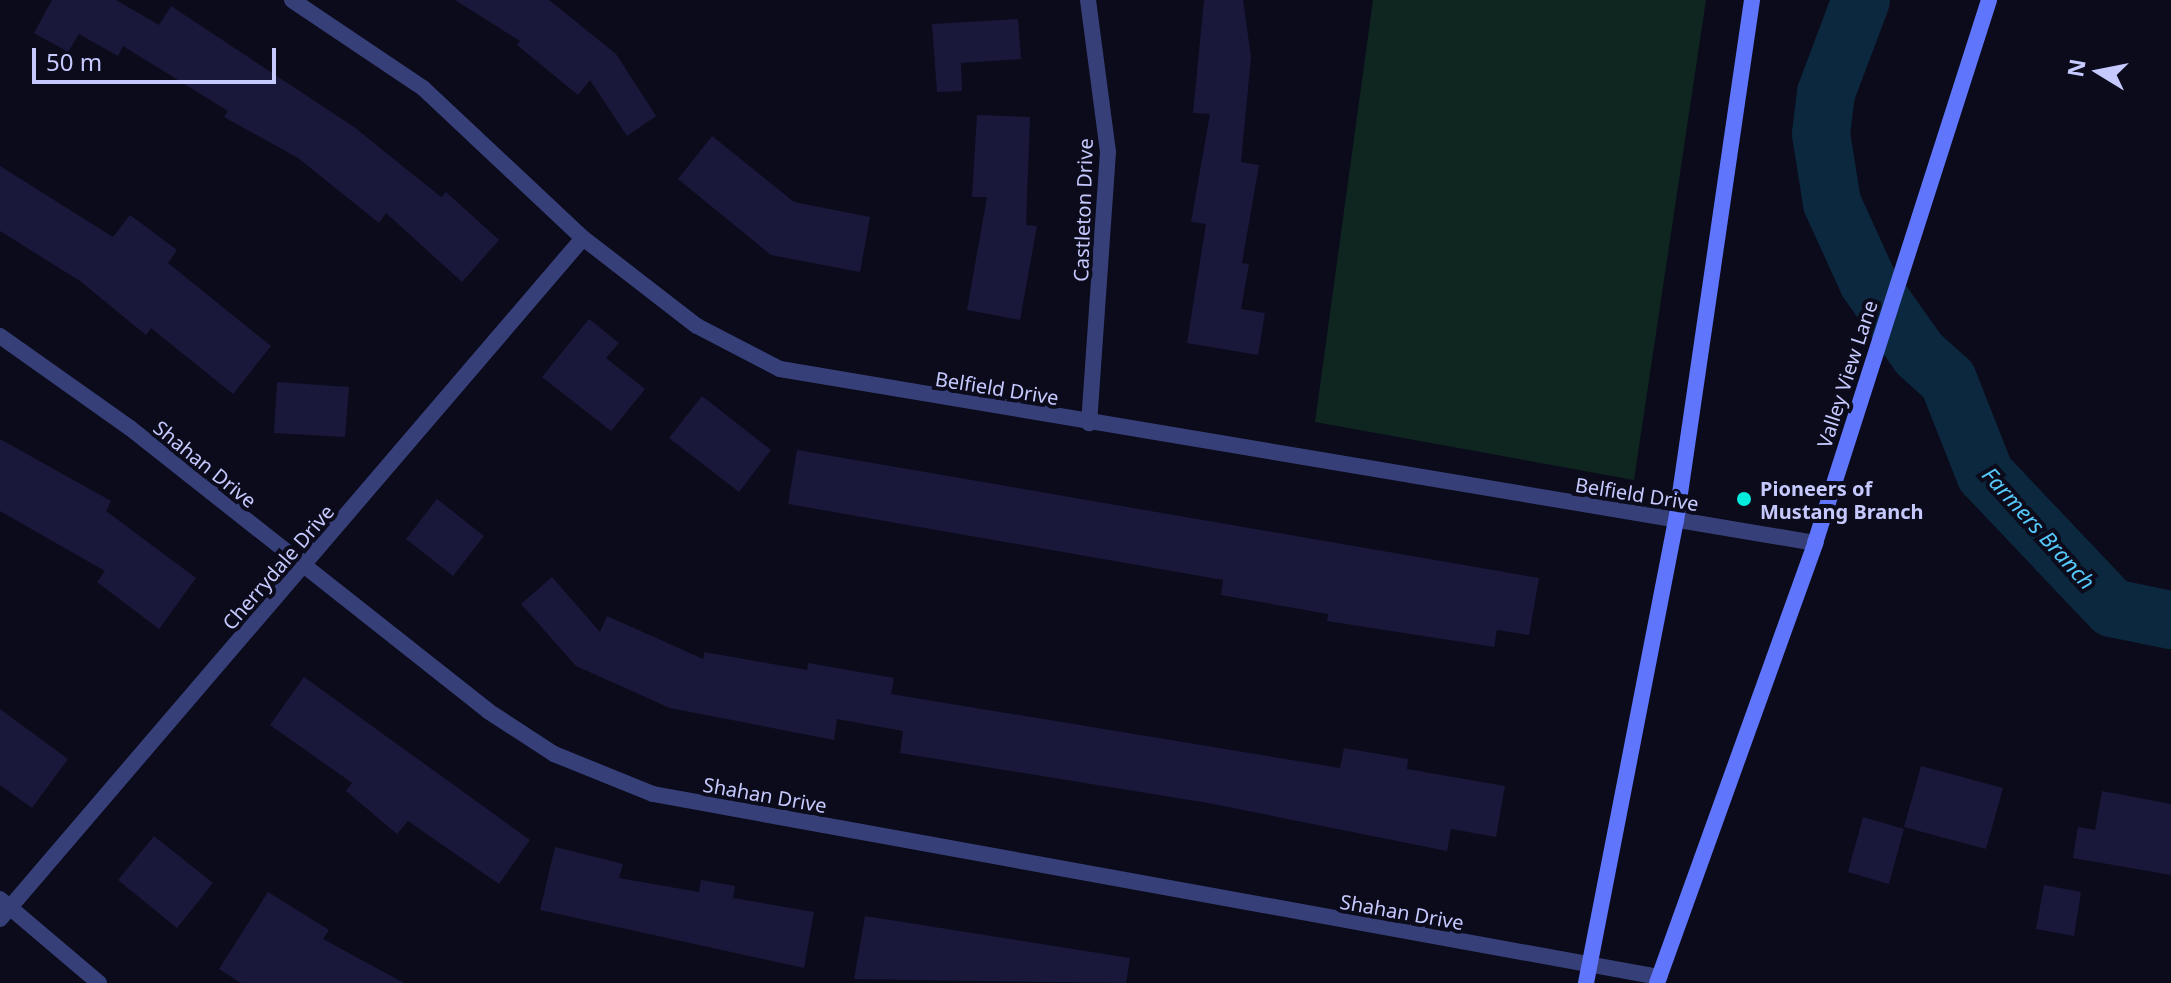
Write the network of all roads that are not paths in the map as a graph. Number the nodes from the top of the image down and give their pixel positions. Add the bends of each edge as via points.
1 (292, 0) edge
2 (1088, 0) edge
3 (1752, 0) edge
4 (1989, 0) edge
5 (583, 238) junction
6 (0, 336) edge
7 (1089, 423) junction
8 (1676, 521) junction
9 (1815, 543) junction
10 (303, 570) junction
11 (3, 908) edge
12 (1589, 975) edge
13 (1658, 980) edge
14 (99, 983) edge

1 - 5 street, Belfield Drive via 423,88
2 - 7 street, Castleton Drive via 1108,152
3 - 8 main road
4 - 9 main road, Valley View Lane
5 - 7 street, Belfield Drive via 697,326 780,369
5 - 10 street, Cherrydale Drive
6 - 10 street, Shahan Drive via 130,428
7 - 8 street, Belfield Drive
8 - 9 street, Belfield Drive
8 - 12 main road
9 - 13 main road, Valley View Lane
10 - 11 street, Cherrydale Drive
10 - 12 street, Shahan Drive via 554,754 653,794
11 - 14 street
12 - 13 street, Shahan Drive

